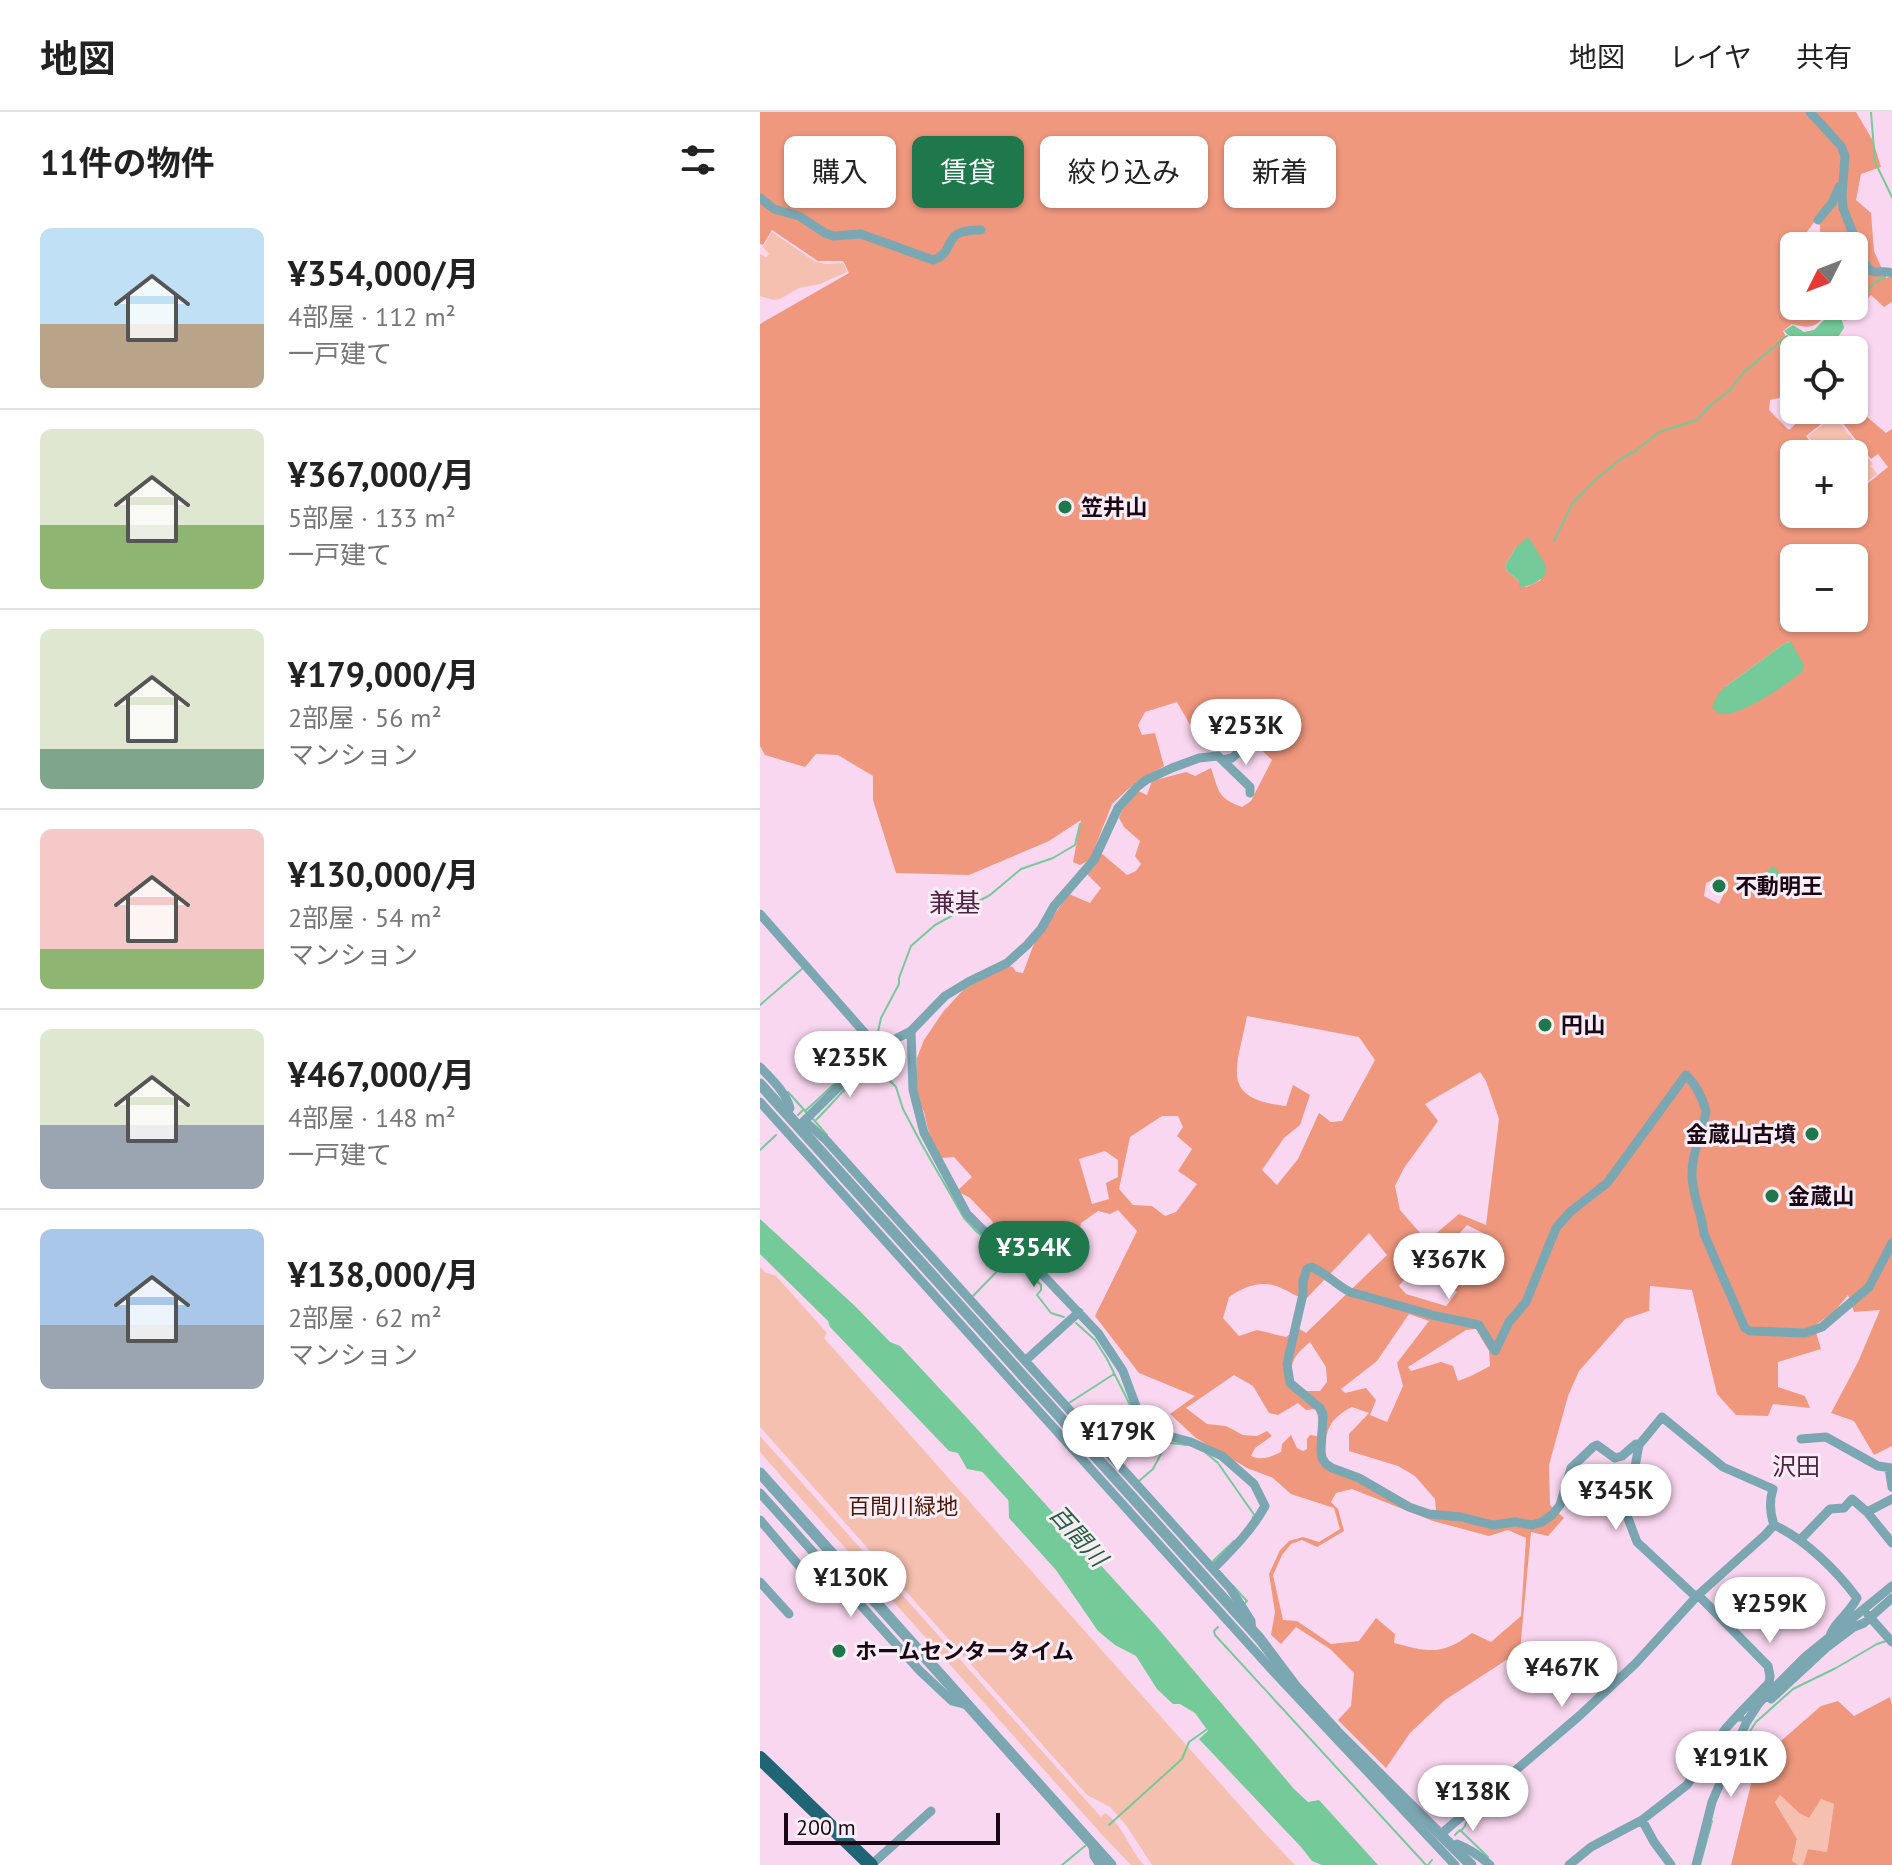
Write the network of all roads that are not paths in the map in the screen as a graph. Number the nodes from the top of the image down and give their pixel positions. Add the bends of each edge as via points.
1 (1810, 112) edge
2 (1843, 180) junction
3 (760, 198) edge
4 (1818, 220) dead end
5 (981, 230) dead end
6 (1891, 273) edge
7 (1252, 740) dead end
8 (1223, 760) junction
9 (1250, 793) dead end
10 (760, 914) edge
11 (911, 1031) junction
12 (878, 1048) junction
13 (760, 1067) edge
14 (760, 1084) edge
15 (760, 1102) edge
16 (787, 1113) junction
17 (801, 1125) junction
18 (1892, 1243) edge
19 (1079, 1312) junction
20 (1027, 1359) junction
21 (1801, 1439) dead end
22 (1639, 1445) junction
23 (1890, 1468) edge
24 (760, 1473) edge
25 (1892, 1487) edge
26 (760, 1493) edge
27 (1892, 1500) edge
28 (1867, 1512) junction
29 (760, 1520) edge
30 (1774, 1525) junction
31 (1800, 1540) junction
32 (1892, 1543) edge
33 (1214, 1567) junction
34 (1892, 1577) edge
35 (760, 1582) edge
36 (818, 1588) dead end
37 (1890, 1591) edge
38 (1697, 1596) junction
39 (1866, 1613) junction
40 (789, 1614) dead end
41 (1252, 1631) junction
42 (1829, 1638) junction
43 (1892, 1642) edge
44 (967, 1705) junction
45 (1738, 1715) junction
46 (1746, 1723) junction
47 (760, 1758) edge
48 (931, 1811) dead end
49 (1642, 1820) junction
50 (1441, 1834) junction
51 (1093, 1846) junction
52 (1453, 1847) junction
53 (871, 1865) edge
54 (1100, 1865) edge
55 (1111, 1865) edge
56 (1455, 1865) edge
57 (1471, 1865) edge
58 (1490, 1865) edge
59 (1569, 1865) edge
60 (1671, 1865) edge
61 (1696, 1865) edge

1 - 2 street via 1841,146
2 - 4 street
2 - 6 street via 1843,208 1864,262 1874,273
3 - 5 street via 833,236 861,234 933,260 959,232
7 - 8 street
8 - 9 street
8 - 11 street via 1199,758 1137,787 1118,808 1094,860 1032,939 1007,963 945,996
10 - 12 street
11 - 12 street
11 - 19 street via 918,1115 962,1206
12 - 17 street
13 - 16 street via 783,1092 790,1105
14 - 16 street
15 - 56 street
16 - 17 street
17 - 20 street via 809,1125 826,1140
17 - 41 street
18 - 22 street via 1869,1287 1822,1327 1805,1333 1745,1328 1704,1234 1692,1171 1706,1111 1686,1075 1607,1183 1556,1228 1526,1302 1495,1351 1479,1325 1350,1292 1316,1268 1304,1274 1288,1376 1323,1414 1322,1458 1332,1468 1429,1514 1483,1524 1532,1525 1560,1505 1571,1468 1593,1447 1615,1458
19 - 20 street
19 - 33 street via 1123,1371 1146,1425 1222,1456 1254,1484 1264,1501 1257,1520
20 - 33 street
21 - 23 street via 1826,1437
22 - 30 street via 1662,1417 1723,1467 1773,1489
22 - 38 street via 1634,1472 1615,1491 1616,1501 1637,1542
23 - 25 street
24 - 44 street
26 - 44 street via 920,1671 952,1701
27 - 28 street
28 - 31 street via 1852,1499 1844,1508 1830,1509
28 - 32 street
29 - 36 street
30 - 31 street
30 - 38 street
31 - 42 street via 1857,1598
33 - 41 street via 1251,1621
34 - 37 street
35 - 40 street
37 - 39 street
38 - 45 street via 1768,1666 1769,1683
38 - 50 street via 1578,1717
39 - 42 street
39 - 43 street
39 - 46 street
41 - 50 street via 1339,1734
42 - 46 street via 1759,1703
44 - 51 street
45 - 46 street
45 - 49 street via 1687,1785
46 - 61 street via 1712,1802
47 - 53 highway
48 - 53 street
49 - 59 street
49 - 60 street
50 - 52 street
51 - 54 street
51 - 55 street
52 - 57 street
52 - 58 street via 1466,1848

